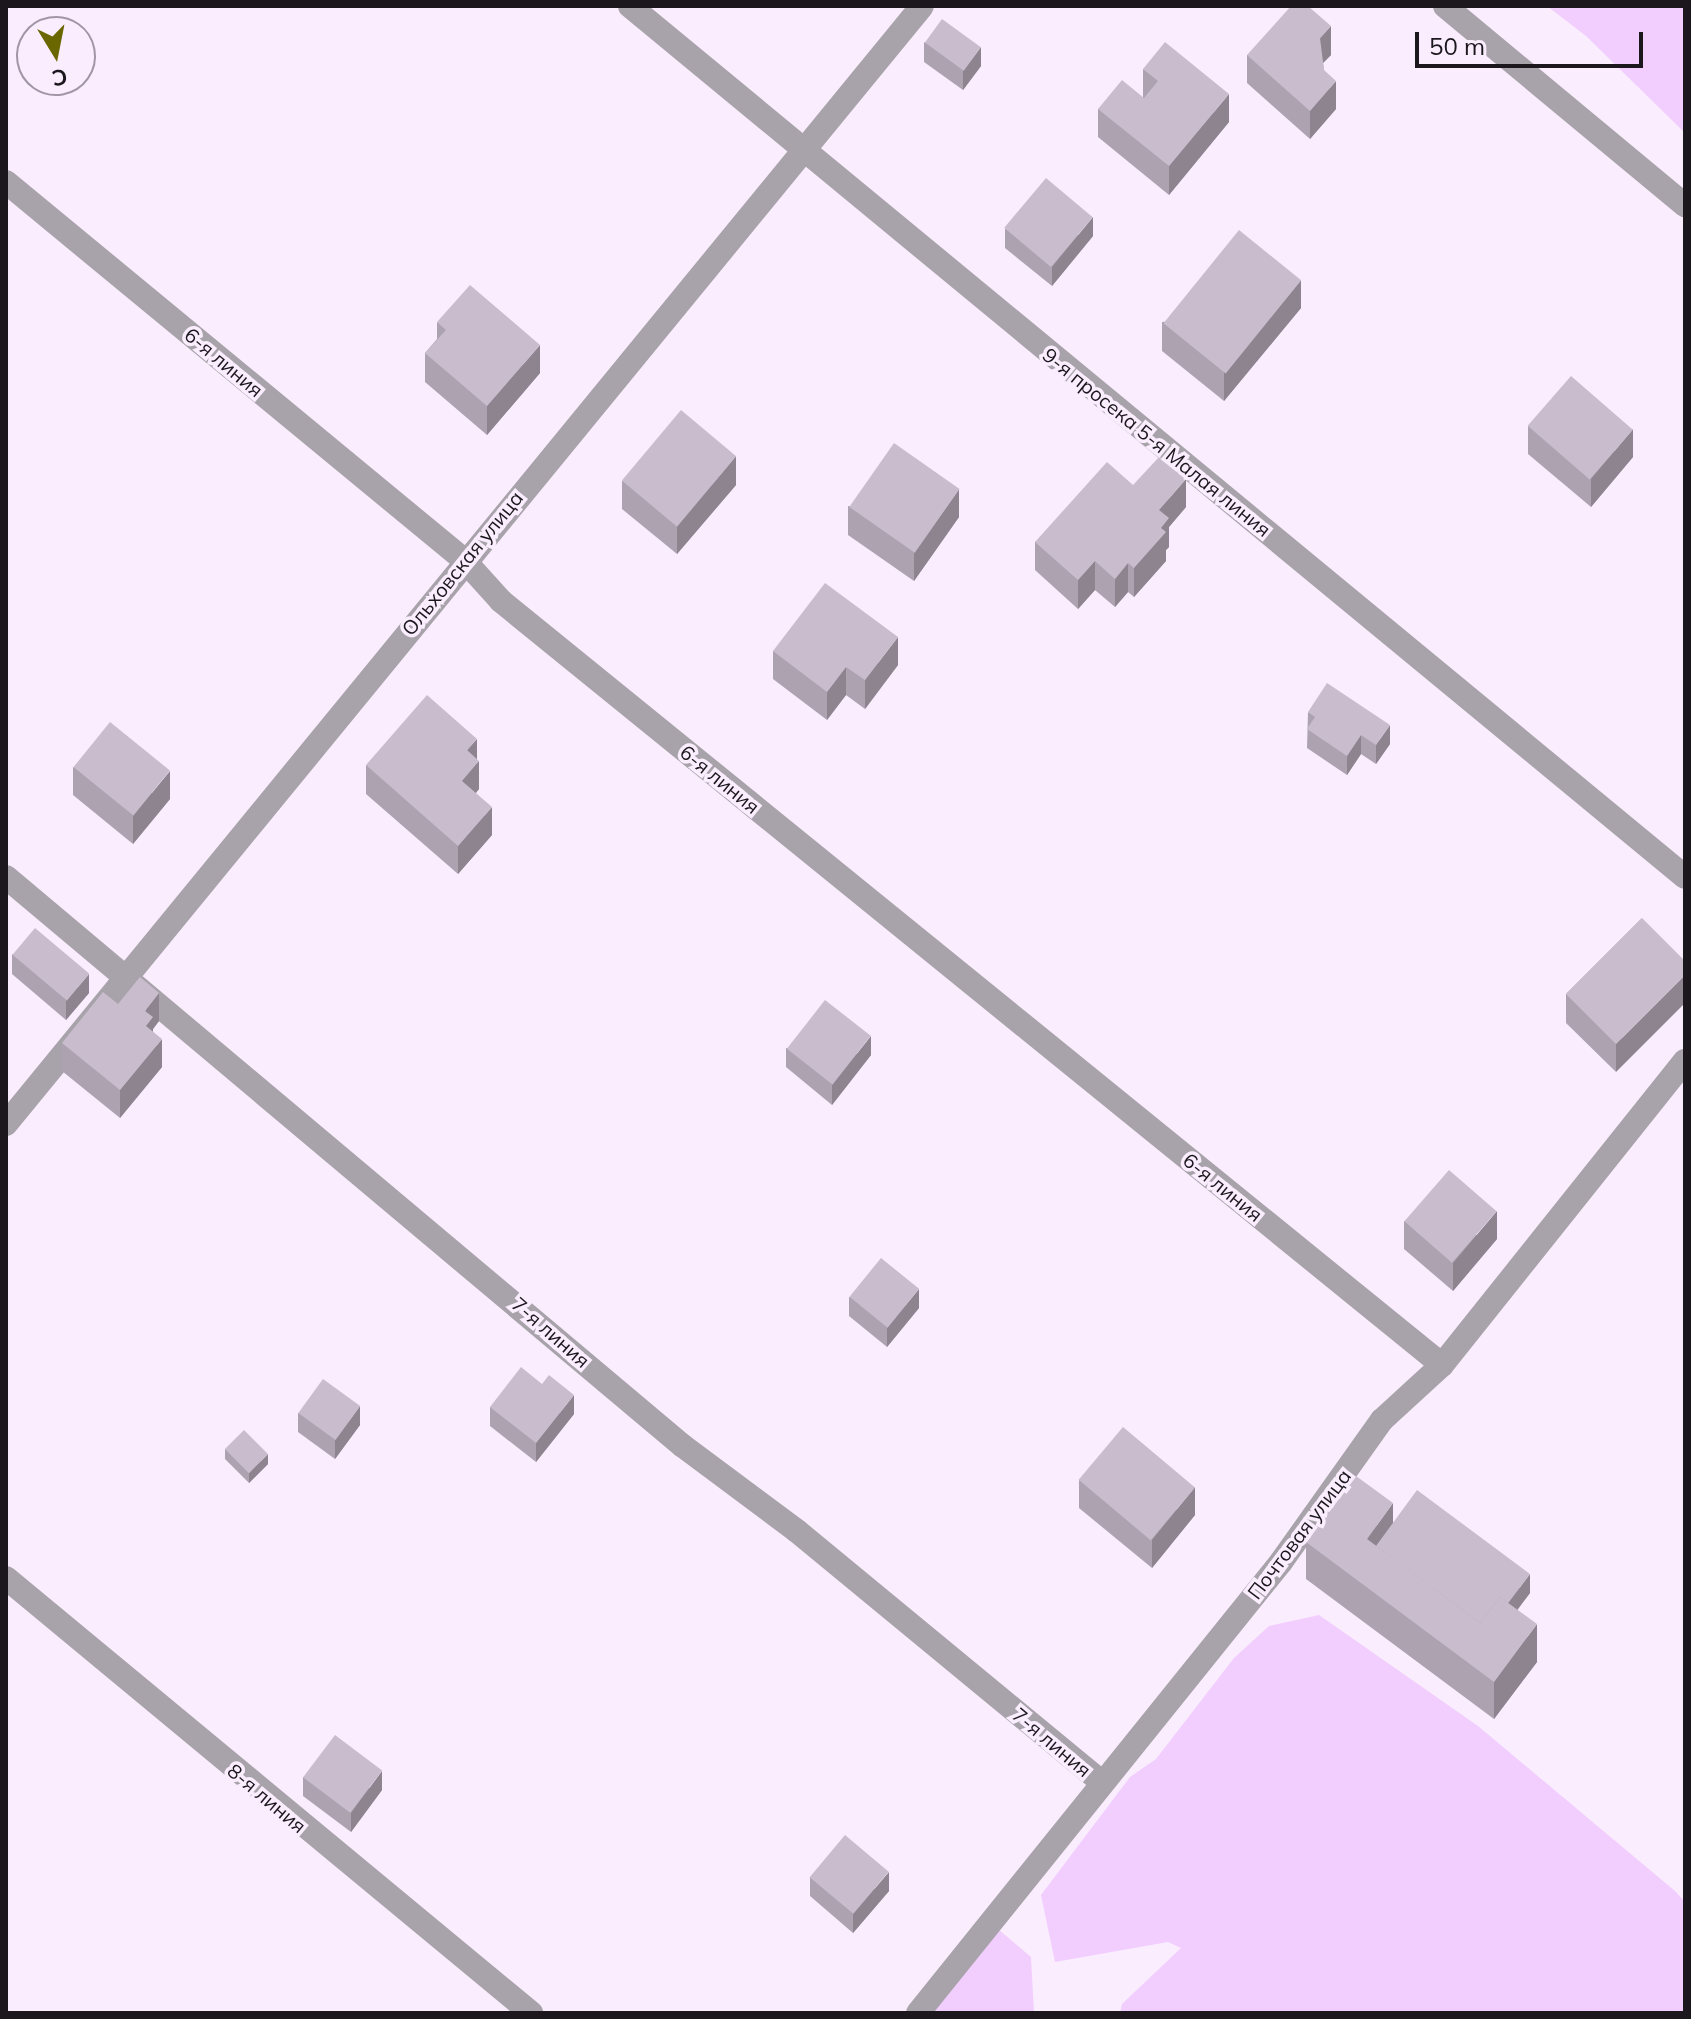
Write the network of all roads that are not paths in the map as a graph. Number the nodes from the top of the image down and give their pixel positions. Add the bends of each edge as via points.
1 (630, 6) edge
2 (922, 6) edge
3 (1445, 6) edge
4 (802, 150) junction
5 (6, 182) edge
6 (1685, 205) edge
7 (464, 560) junction
8 (6, 877) edge
9 (1685, 877) edge
10 (127, 976) junction
11 (1685, 1061) edge
12 (6, 1124) edge
13 (1442, 1365) junction
14 (6, 1578) edge
15 (1100, 1781) junction
16 (531, 2013) edge
17 (918, 2013) edge

1 - 4 street, 9-я просека 5-я Малая линия
2 - 4 street, Ольховская улица
3 - 6 street
4 - 7 street, Ольховская улица
4 - 9 street, 9-я просека 5-я Малая линия
5 - 7 street, 6-я линия
7 - 10 street, Ольховская улица
7 - 13 street, 6-я линия via 501,601
8 - 10 street, 7-я линия
10 - 12 street, Ольховская улица
10 - 15 street, 7-я линия via 683,1446 797,1531
11 - 13 street, Почтовая улица
13 - 15 street, Почтовая улица via 1382,1420 1281,1562
14 - 16 street, 8-я линия
15 - 17 street, Почтовая улица

